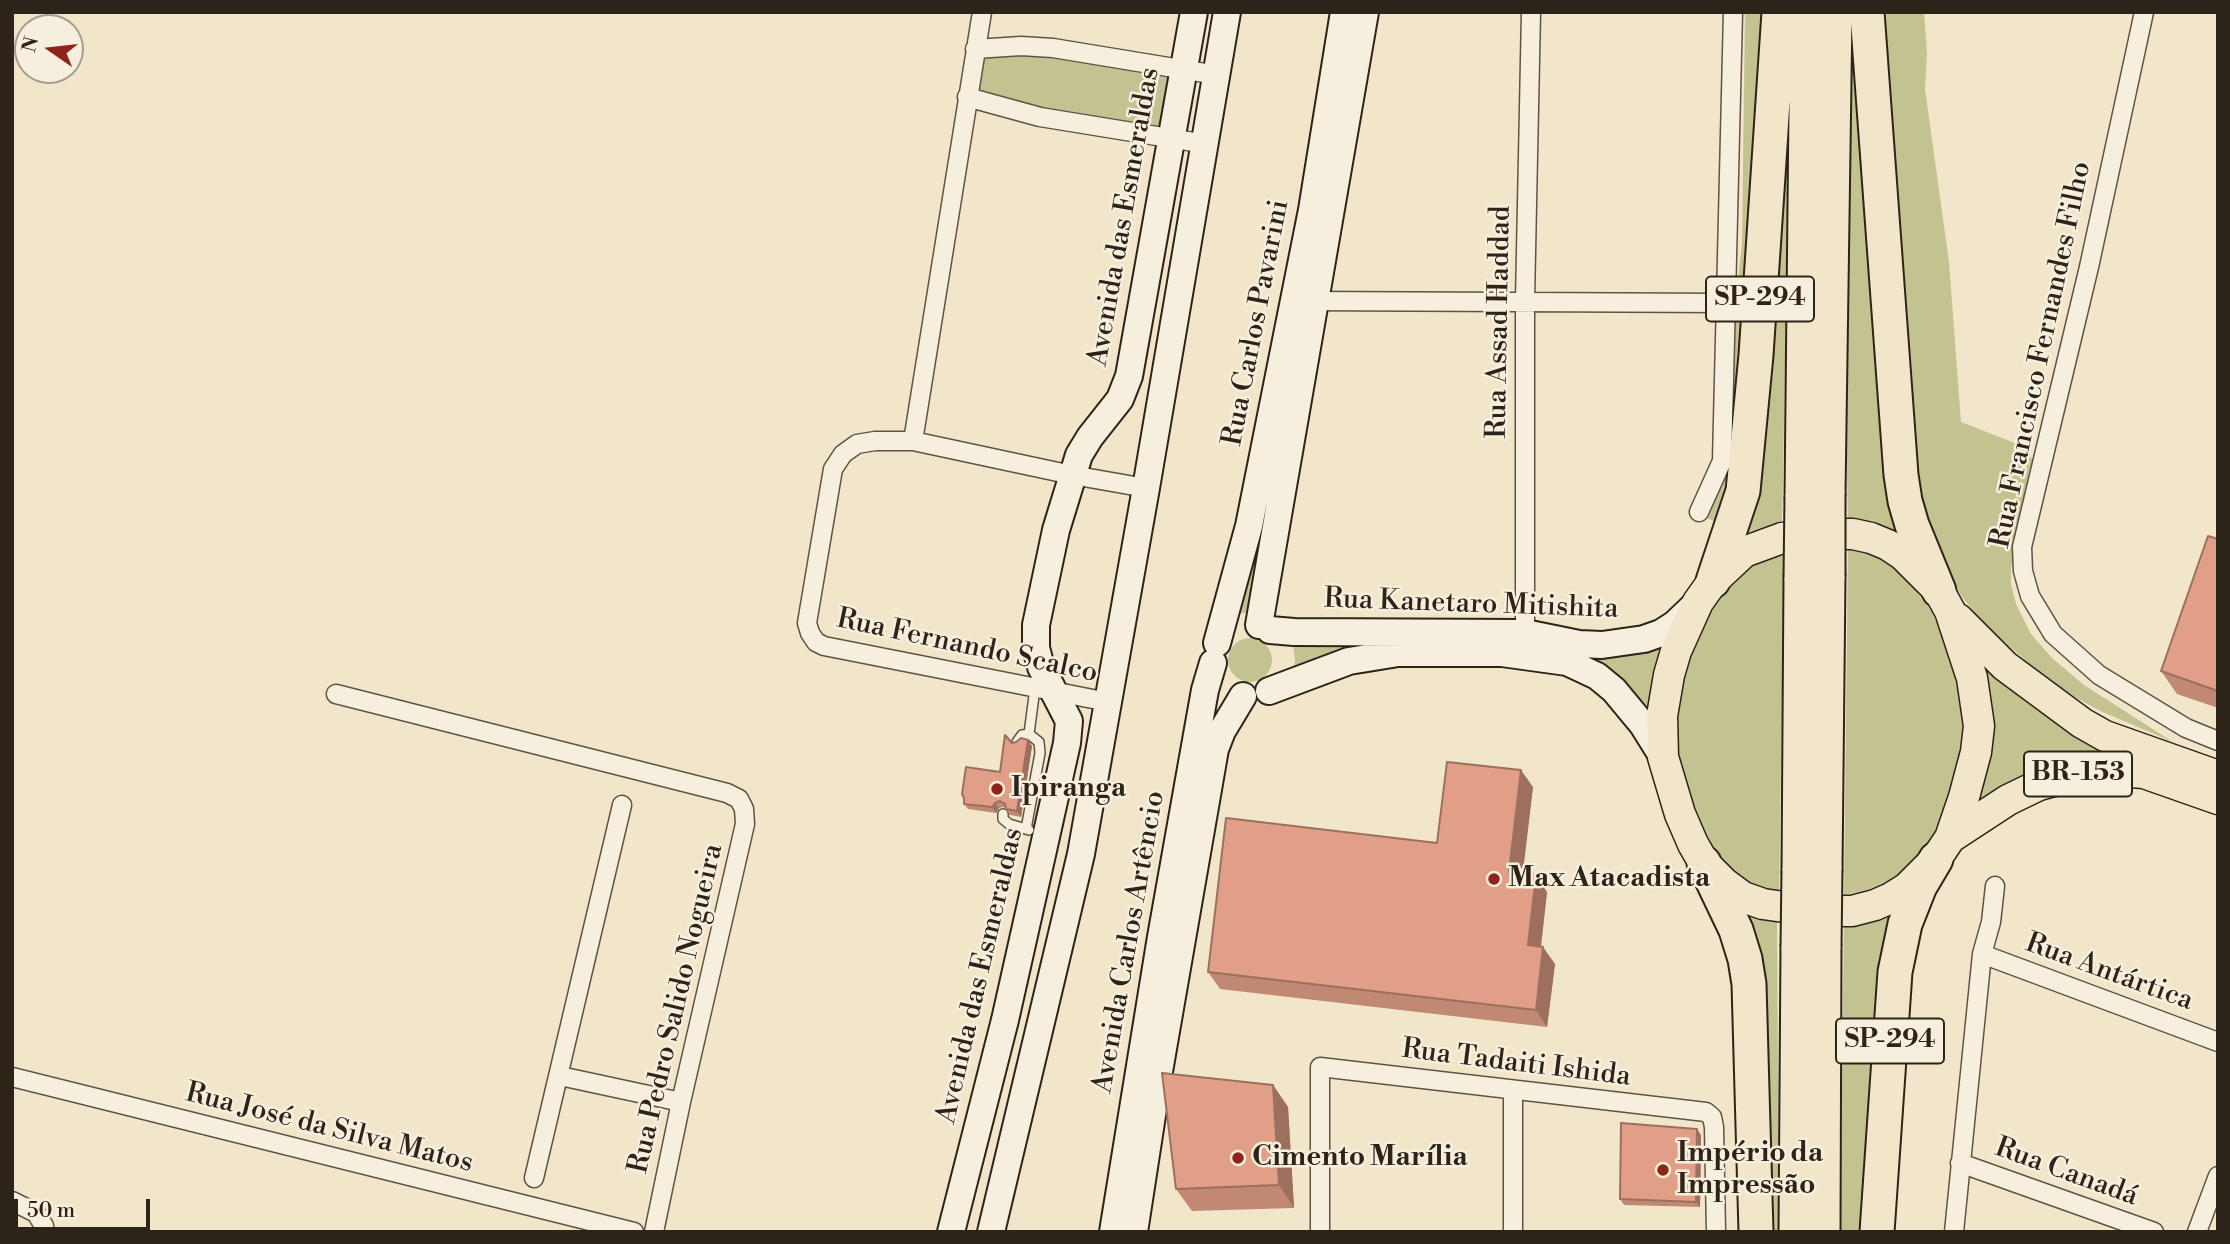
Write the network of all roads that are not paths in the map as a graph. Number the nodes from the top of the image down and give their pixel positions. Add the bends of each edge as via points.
1 (982, 12) edge
2 (1194, 12) edge
3 (1227, 12) edge
4 (1344, 12) edge
5 (1365, 12) edge
6 (1531, 12) edge
7 (1733, 12) edge
8 (1779, 12) edge
9 (1807, 12) edge
10 (1835, 12) edge
11 (1867, 12) edge
12 (2144, 12) edge
13 (975, 49) junction
14 (1184, 68) junction
15 (1217, 75) junction
16 (967, 97) junction
17 (1171, 139) junction
18 (1206, 144) junction
19 (1525, 300) junction
20 (1304, 301) junction
21 (1727, 303) junction
22 (914, 442) junction
23 (1072, 475) junction
24 (1146, 488) junction
25 (1815, 495) junction
26 (1699, 512) dead end
27 (1262, 528) junction
28 (1705, 591) junction
29 (1945, 601) junction
30 (1265, 627) junction
31 (1525, 633) junction
32 (1215, 653) junction
33 (1044, 690) junction
34 (1269, 691) junction
35 (336, 694) dead end
36 (1244, 696) junction
37 (1108, 702) junction
38 (1030, 734) junction
39 (2218, 741) edge
40 (1017, 742) edge
41 (1663, 757) junction
42 (2218, 776) edge
43 (2218, 799) edge
44 (622, 804) dead end
45 (1003, 814) edge
46 (1037, 832) junction
47 (1943, 848) junction
48 (1704, 863) junction
49 (1995, 886) dead end
50 (1811, 947) junction
51 (1982, 954) junction
52 (2218, 1042) edge
53 (560, 1076) junction
54 (12, 1077) edge
55 (1513, 1091) junction
56 (681, 1102) junction
57 (1960, 1163) junction
58 (2218, 1176) edge
59 (534, 1178) dead end
60 (12, 1201) edge
61 (45, 1232) edge
62 (634, 1232) edge
63 (654, 1232) edge
64 (951, 1232) edge
65 (990, 1232) edge
66 (1113, 1232) edge
67 (1134, 1232) edge
68 (1320, 1232) edge
69 (1513, 1232) edge
70 (1716, 1232) edge
71 (1756, 1232) edge
72 (1796, 1232) edge
73 (1823, 1232) edge
74 (1877, 1232) edge
75 (1954, 1232) edge
76 (2154, 1232) edge
77 (2197, 1232) edge

1 - 13 street
2 - 14 main road, Avenida das Esmeraldas
3 - 15 main road
4 - 20 main road, Rua Carlos Pavarini via 1312,211
5 - 20 main road, Rua Carlos Pavarini
6 - 19 street, Rua Assad Haddad
7 - 21 street
8 - 28 highway, SP-294 via 1743,491
9 - 25 highway, SP-294
10 - 25 highway, SP-294
11 - 29 highway via 1901,475 1912,525
12 - 39 street, Rua Francisco Fernandes Filho via 2090,267 2022,547 2023,571 2030,596 2053,634 2090,667 2186,729
13 - 14 street via 1053,48
13 - 16 street
14 - 15 street
14 - 17 main road, Avenida das Esmeraldas
15 - 18 main road
16 - 17 street via 1040,117
16 - 22 street
17 - 18 street
17 - 23 main road, Avenida das Esmeraldas via 1129,376 1120,400 1090,437
18 - 24 main road
19 - 20 street
19 - 21 street
19 - 31 street, Rua Assad Haddad
20 - 27 main road, Rua Carlos Pavarini
21 - 26 street via 1722,461
22 - 23 street
22 - 33 street, Rua Fernando Scalco via 857,444 842,453 833,469 807,623 810,633 824,646
23 - 24 street
23 - 33 main road, Avenida das Esmeraldas via 1036,625
24 - 37 main road
25 - 50 highway, SP-294, bridge
27 - 30 main road, Rua Carlos Pavarini
27 - 32 main road, Rua Carlos Pavarini
28 - 29 highway via 1744,552 1764,543 1814,534 1853,534 1903,555
28 - 31 main road, Rua Kanetaro Mitishita via 1661,633 1623,643 1579,644
28 - 41 highway via 1669,675 1662,716
29 - 42 highway, BR-153 via 2005,666 2082,723 2105,736
29 - 47 highway, BR-153 via 1972,678 1979,726 1972,773
30 - 31 main road, Rua Kanetaro Mitishita via 1307,632
30 - 32 main road via 1235,626 1225,633
30 - 34 main road via 1279,638 1286,660 1284,672
32 - 36 main road via 1216,675 1232,692
32 - 66 main road, Avenida Carlos Artêncio via 1166,910
33 - 37 street, Rua Fernando Scalco
33 - 38 lane
33 - 46 main road, Avenida das Esmeraldas via 1062,705 1069,721 1067,743
34 - 36 main road
34 - 41 main road, Rua Kanetaro Mitishita via 1349,661 1398,653 1502,653 1567,662 1614,690
35 - 56 street, Rua Pedro Salido Nogueira via 739,799 746,824
36 - 67 main road, Avenida Carlos Artêncio via 1215,749
37 - 65 main road via 1066,925
38 - 40 lane
38 - 46 lane via 1039,742 1040,753
41 - 48 highway via 1680,814
43 - 47 highway, BR-153 via 2144,773 2088,772 2039,785 2008,800
44 - 53 street
45 - 46 lane via 1009,824
46 - 64 main road, Avenida das Esmeraldas via 1005,1020
47 - 48 highway, BR-153 via 1907,888 1852,911 1763,904 1743,897
47 - 74 highway, SP-294 via 1920,886 1905,924 1895,972
48 - 71 highway via 1736,930 1749,985
49 - 51 street
50 - 72 highway, SP-294
50 - 73 highway, SP-294
51 - 52 street, Rua Antártica
51 - 57 street
53 - 56 street
53 - 59 street
54 - 62 street, Rua José da Silva Matos
55 - 68 street, Rua Tadaiti Ishida via 1320,1067
55 - 69 street
55 - 70 street, Rua Tadaiti Ishida via 1706,1112 1714,1127
56 - 63 street, Rua Pedro Salido Nogueira
57 - 75 street
57 - 76 street, Rua Canadá
58 - 77 street
60 - 61 street via 36,1213

